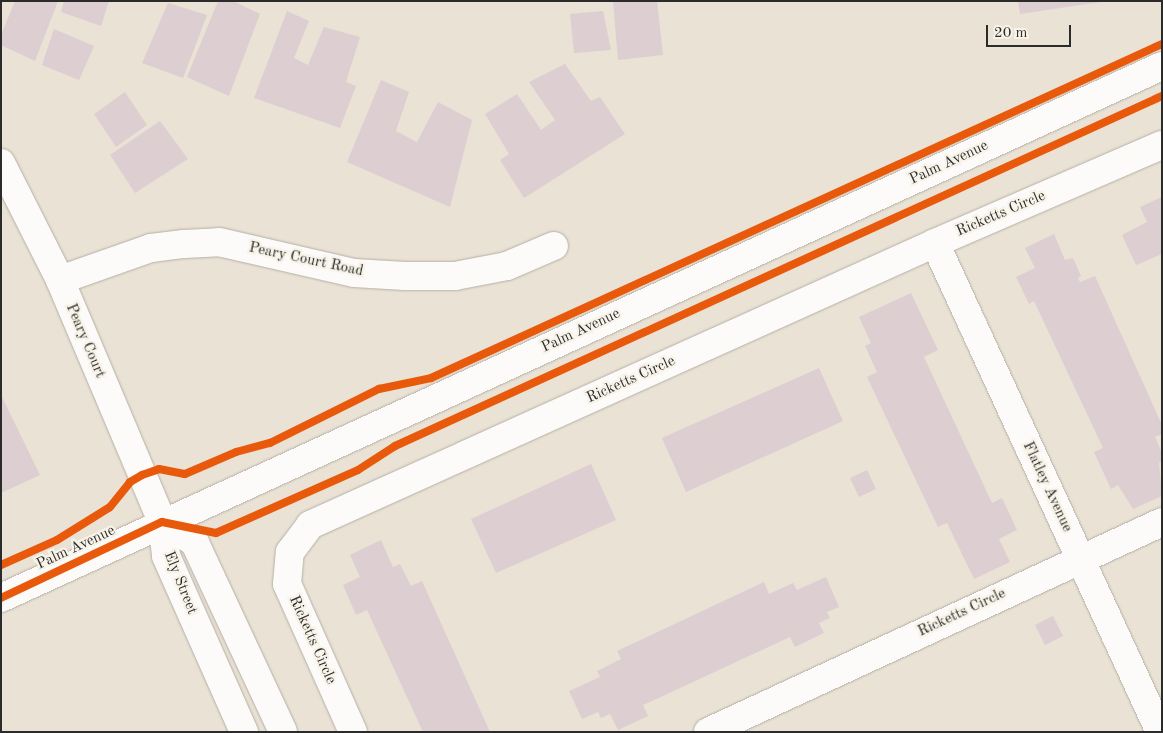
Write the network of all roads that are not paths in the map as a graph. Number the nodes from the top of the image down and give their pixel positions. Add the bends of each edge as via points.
1 (1162, 66) edge
2 (1162, 145) edge
3 (1, 163) edge
4 (935, 243) junction
5 (554, 246) dead end
6 (60, 280) junction
7 (162, 522) junction
8 (1162, 522) edge
9 (1080, 558) junction
10 (1, 598) edge
11 (236, 630) junction
12 (205, 644) junction
13 (1150, 729) edge
14 (244, 732) edge
15 (283, 732) edge
16 (353, 732) edge
17 (708, 732) edge

1 - 7 street, Palm Avenue
2 - 4 street, Ricketts Circle
3 - 6 street, Peary Court
4 - 9 street, Flatley Avenue
4 - 16 street, Ricketts Circle via 310,525 290,552 287,584
5 - 6 street, Peary Court Road via 507,266 455,276 405,276 354,273 219,242 184,244 151,248
6 - 7 street, Peary Court
7 - 10 street, Palm Avenue
7 - 11 street, Ely Street via 195,543
7 - 12 street, Ely Street via 166,556
8 - 9 street, Ricketts Circle
9 - 13 street, Flatley Avenue
9 - 17 street, Ricketts Circle
11 - 12 street
11 - 15 street, Ely Street
12 - 14 street, Ely Street

